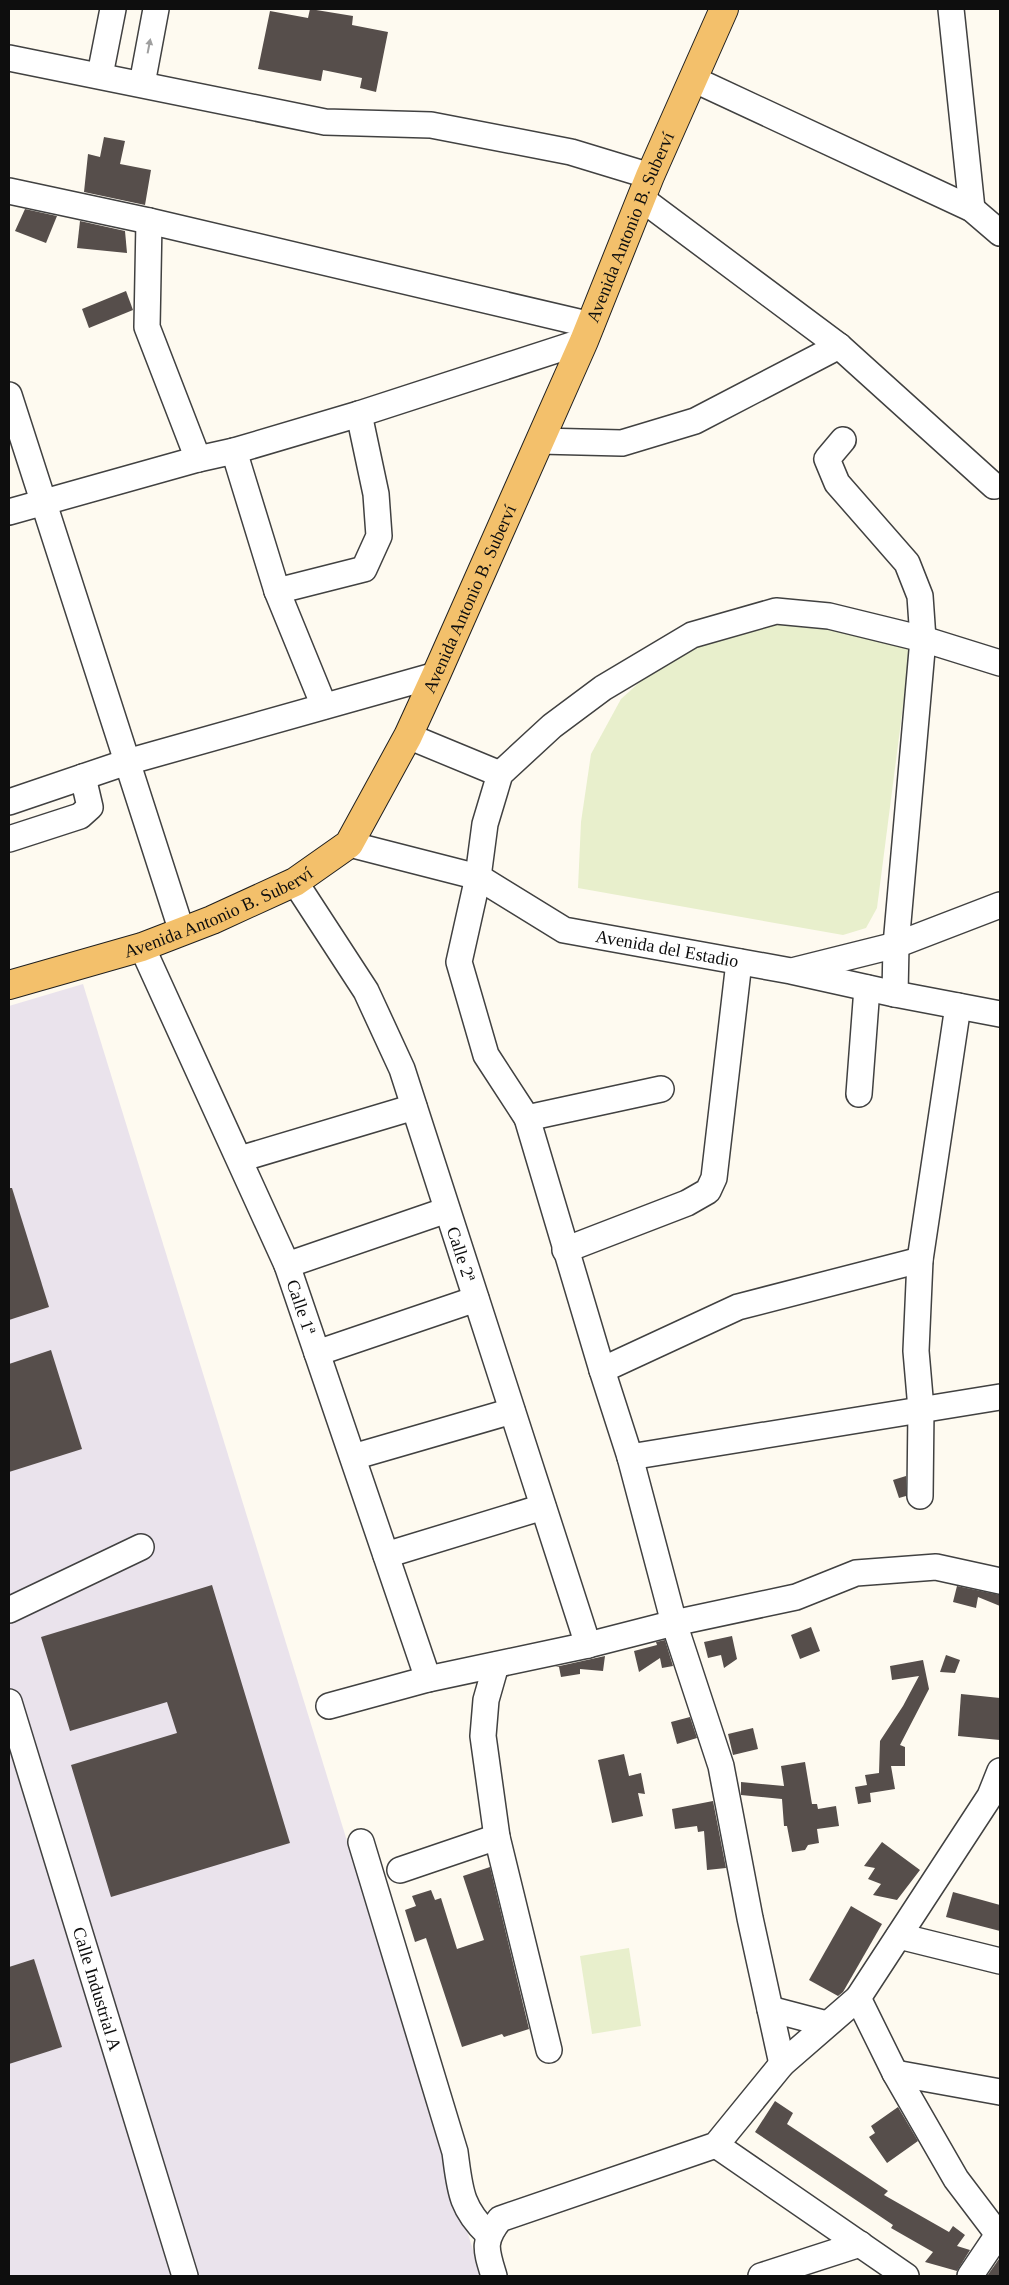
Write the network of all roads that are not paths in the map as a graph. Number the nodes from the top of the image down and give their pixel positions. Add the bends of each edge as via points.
1 (113, 9) edge
2 (156, 9) edge
3 (724, 9) edge
4 (951, 9) edge
5 (9, 58) edge
6 (100, 75) junction
7 (693, 79) junction
8 (142, 84) junction
9 (646, 188) junction
10 (9, 191) edge
11 (972, 209) junction
12 (149, 221) junction
13 (1000, 233) edge
14 (587, 333) junction
15 (839, 346) junction
16 (9, 395) edge
17 (359, 414) junction
18 (843, 440) dead end
19 (540, 441) junction
20 (234, 451) junction
21 (198, 459) junction
22 (994, 486) dead end
23 (43, 501) junction
24 (9, 512) edge
25 (277, 591) junction
26 (923, 639) junction
27 (1000, 663) edge
28 (436, 675) junction
29 (324, 706) junction
30 (408, 736) junction
31 (127, 762) junction
32 (500, 774) junction
33 (83, 777) junction
34 (10, 796) edge
35 (9, 839) edge
36 (349, 844) junction
37 (478, 876) junction
38 (295, 882) junction
39 (1000, 905) edge
40 (182, 932) junction
41 (896, 945) junction
42 (142, 947) junction
43 (739, 962) junction
44 (791, 971) junction
45 (9, 985) edge
46 (867, 988) junction
47 (895, 994) junction
48 (958, 1006) junction
49 (1000, 1014) edge
50 (661, 1089) dead end
51 (859, 1094) dead end
52 (414, 1107) junction
53 (527, 1118) junction
54 (240, 1159) junction
55 (447, 1210) junction
56 (565, 1250) junction
57 (920, 1260) junction
58 (287, 1265) junction
59 (476, 1299) junction
60 (317, 1353) junction
61 (602, 1370) junction
62 (1000, 1397) edge
63 (921, 1409) junction
64 (512, 1412) junction
65 (353, 1457) junction
66 (630, 1458) junction
67 (920, 1496) dead end
68 (543, 1507) junction
69 (141, 1547) dead end
70 (386, 1556) junction
71 (1000, 1581) edge
72 (9, 1610) edge
73 (674, 1623) junction
74 (588, 1645) junction
75 (496, 1664) junction
76 (428, 1679) junction
77 (9, 1702) edge
78 (329, 1706) dead end
79 (1000, 1771) edge
80 (995, 1798) edge
81 (497, 1837) junction
82 (361, 1842) dead end
83 (400, 1870) dead end
84 (899, 1936) junction
85 (1000, 1961) edge
86 (858, 1998) junction
87 (770, 2009) junction
88 (827, 2024) junction
89 (549, 2050) dead end
90 (782, 2064) junction
91 (895, 2072) junction
92 (1000, 2092) edge
93 (716, 2145) junction
94 (488, 2234) junction
95 (999, 2237) edge
96 (860, 2244) junction
97 (185, 2276) edge
98 (494, 2276) edge
99 (761, 2276) edge
100 (906, 2276) edge
101 (970, 2276) edge

1 - 6 street
8 -> 2 street
3 - 7 main road, Avenida Antonio B. Suberví
4 - 11 street
5 - 6 street
6 - 8 street
7 - 9 main road, Avenida Antonio B. Suberví
7 - 11 street
8 - 9 street via 325,122 430,125 571,152
9 - 14 main road, Avenida Antonio B. Suberví
9 - 15 street
10 - 12 street
11 - 13 street
12 - 14 street
12 - 21 street via 147,328
14 - 17 street
14 - 19 main road, Avenida Antonio B. Suberví
15 - 19 street via 695,421 622,443
15 - 22 street
16 - 23 street
17 - 20 street
17 - 25 street via 376,494 379,536 364,569
18 - 26 street via 827,459 838,483 907,563 920,596
19 - 28 main road, Avenida Antonio B. Suberví
20 - 21 street
20 - 25 street
21 - 23 street
23 - 24 street
23 - 31 street
25 - 29 street
26 - 27 street
26 - 32 street via 829,616 776,611 692,635 603,688 552,726
26 - 41 street
28 - 29 street
28 - 30 main road, Avenida Antonio B. Suberví
29 - 31 street
30 - 32 street
30 - 36 main road, Avenida Antonio B. Suberví
31 - 33 street
31 - 40 street
32 - 37 street via 485,824
33 - 34 street
33 - 35 street via 90,807 80,816
36 - 37 street, Avenida del Estadio
36 - 38 main road, Avenida Antonio B. Suberví
37 - 43 street, Avenida del Estadio via 564,930
37 - 53 street via 459,962 486,1055
38 - 40 main road, Avenida Antonio B. Suberví
38 - 52 street, Calle 2ª via 366,991 402,1069
39 - 41 street
40 - 42 main road, Avenida Antonio B. Suberví
41 - 44 street
41 - 47 street
42 - 45 main road, Avenida Antonio B. Suberví
42 - 54 street, Calle 1ª
43 - 44 street, Avenida del Estadio
43 - 56 street via 714,1178 708,1191 687,1203
44 - 46 street, Avenida del Estadio
46 - 47 street, Avenida del Estadio
46 - 51 street
47 - 48 street, Avenida del Estadio
48 - 49 street, Avenida del Estadio
48 - 57 street
50 - 53 street
52 - 54 street
52 - 55 street, Calle 2ª
53 - 56 street
54 - 58 street, Calle 1ª
55 - 58 street
55 - 59 street, Calle 2ª
56 - 61 street
57 - 61 street via 738,1307
57 - 63 street via 916,1351
58 - 60 street, Calle 1ª
59 - 60 street
59 - 64 street, Calle 2ª
60 - 65 street, Calle 1ª
61 - 66 street
62 - 63 street
63 - 66 street
63 - 67 street
64 - 65 street
64 - 68 street, Calle 2ª
65 - 70 street, Calle 1ª
66 - 73 street
68 - 70 street
68 - 74 street, Calle 2ª
69 - 72 street
70 - 76 street, Calle 1ª
71 - 73 street via 936,1567 856,1573 796,1597
73 - 74 street
73 - 87 street via 720,1766
74 - 75 street
75 - 76 street
75 - 81 street via 486,1700 483,1736
76 - 78 street
77 - 97 street, Calle Industrial A
79 - 80 street
80 - 84 street
81 - 83 street
81 - 89 street
82 - 94 street via 455,2152 467,2212
84 - 85 street
84 - 86 street
86 - 88 street
86 - 91 street
87 - 88 street
87 - 90 street
88 - 90 street
90 - 93 street
91 - 92 street
91 - 95 street via 956,2179
93 - 94 street via 500,2219
93 - 96 street
94 - 98 street via 487,2256
95 - 101 street
96 - 99 street
96 - 100 street

